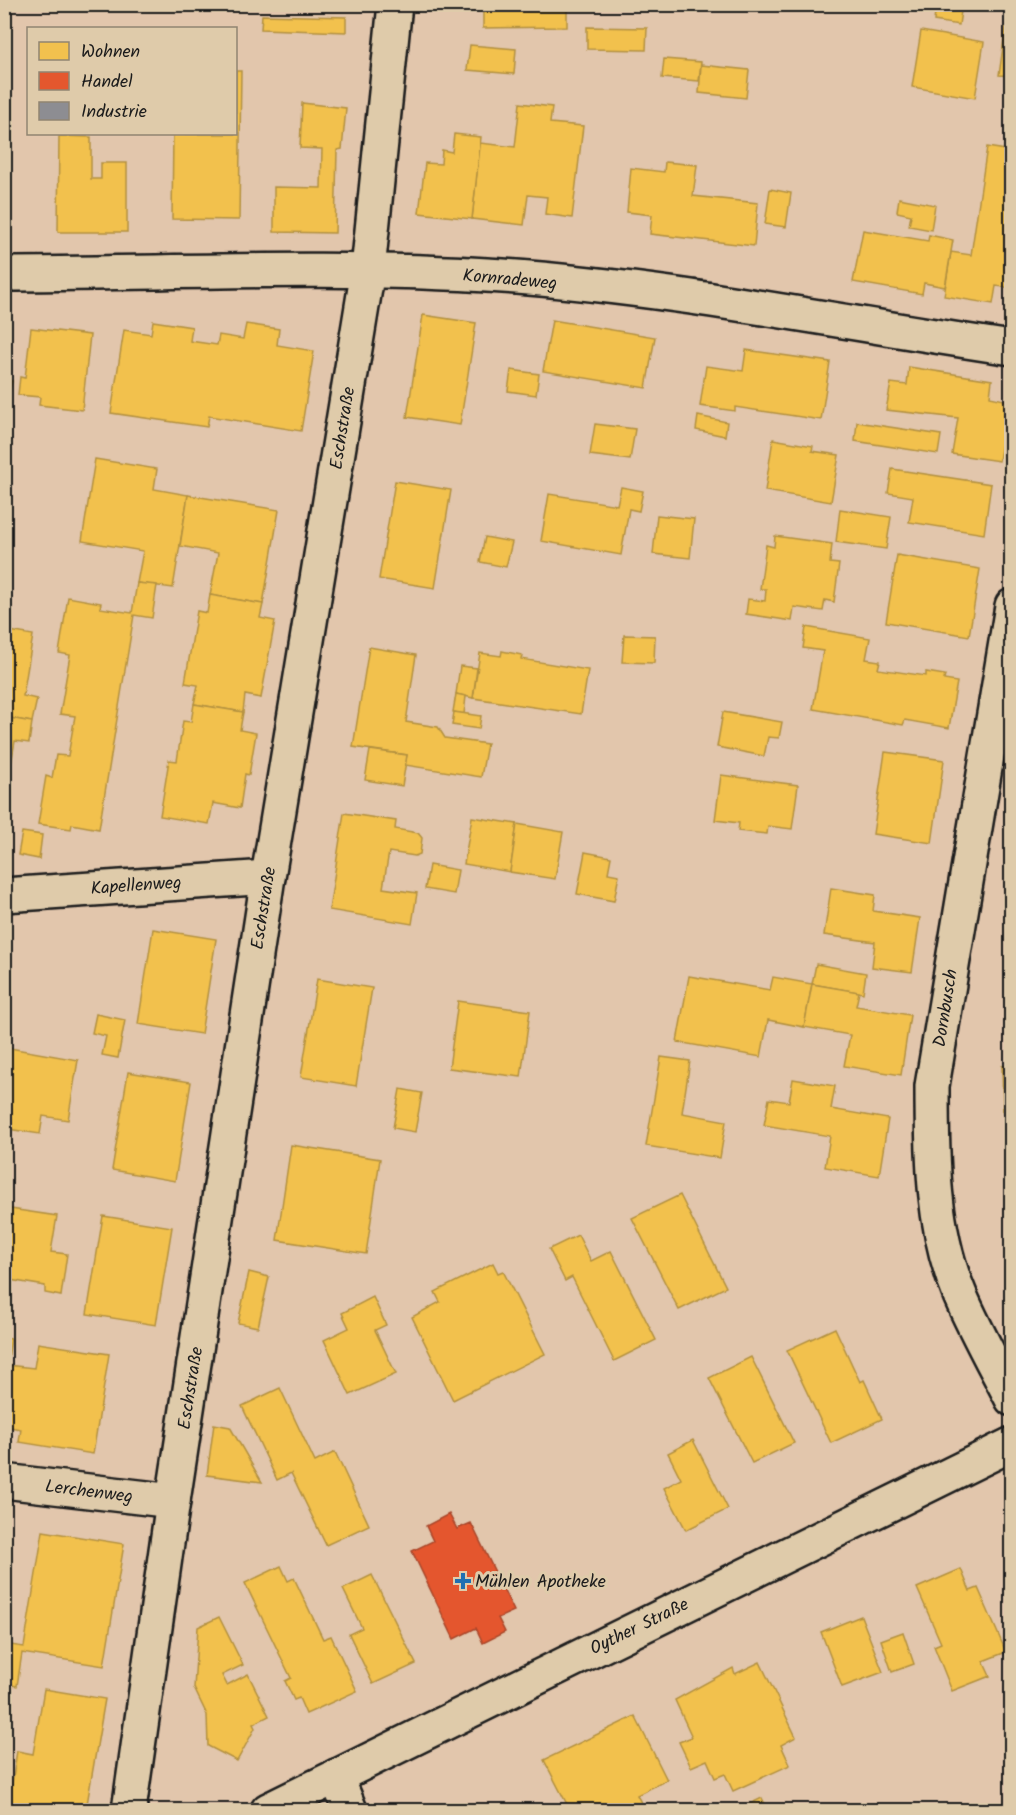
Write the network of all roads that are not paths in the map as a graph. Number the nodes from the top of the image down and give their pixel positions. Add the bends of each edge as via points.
1 (395, 4) edge
2 (368, 270) junction
3 (4, 274) edge
4 (1011, 348) edge
5 (1011, 606) edge
6 (268, 877) junction
7 (4, 895) edge
8 (1011, 1399) edge
9 (1011, 1444) edge
10 (4, 1481) edge
11 (173, 1501) junction
12 (336, 1776) junction
13 (129, 1810) edge
14 (268, 1810) edge
15 (350, 1810) edge

1 - 2 street, Eschstraße
2 - 3 street, Kornradeweg
2 - 4 street, Kornradeweg via 504,276 645,292
2 - 6 street, Eschstraße
5 - 8 street, Dornbusch via 932,1086 932,1163 940,1232 960,1294
6 - 7 street, Kapellenweg
6 - 11 street, Eschstraße
9 - 12 street, Oyther Straße
10 - 11 street, Lerchenweg
11 - 13 street, Eschstraße
12 - 14 street, Oyther Straße
12 - 15 street

